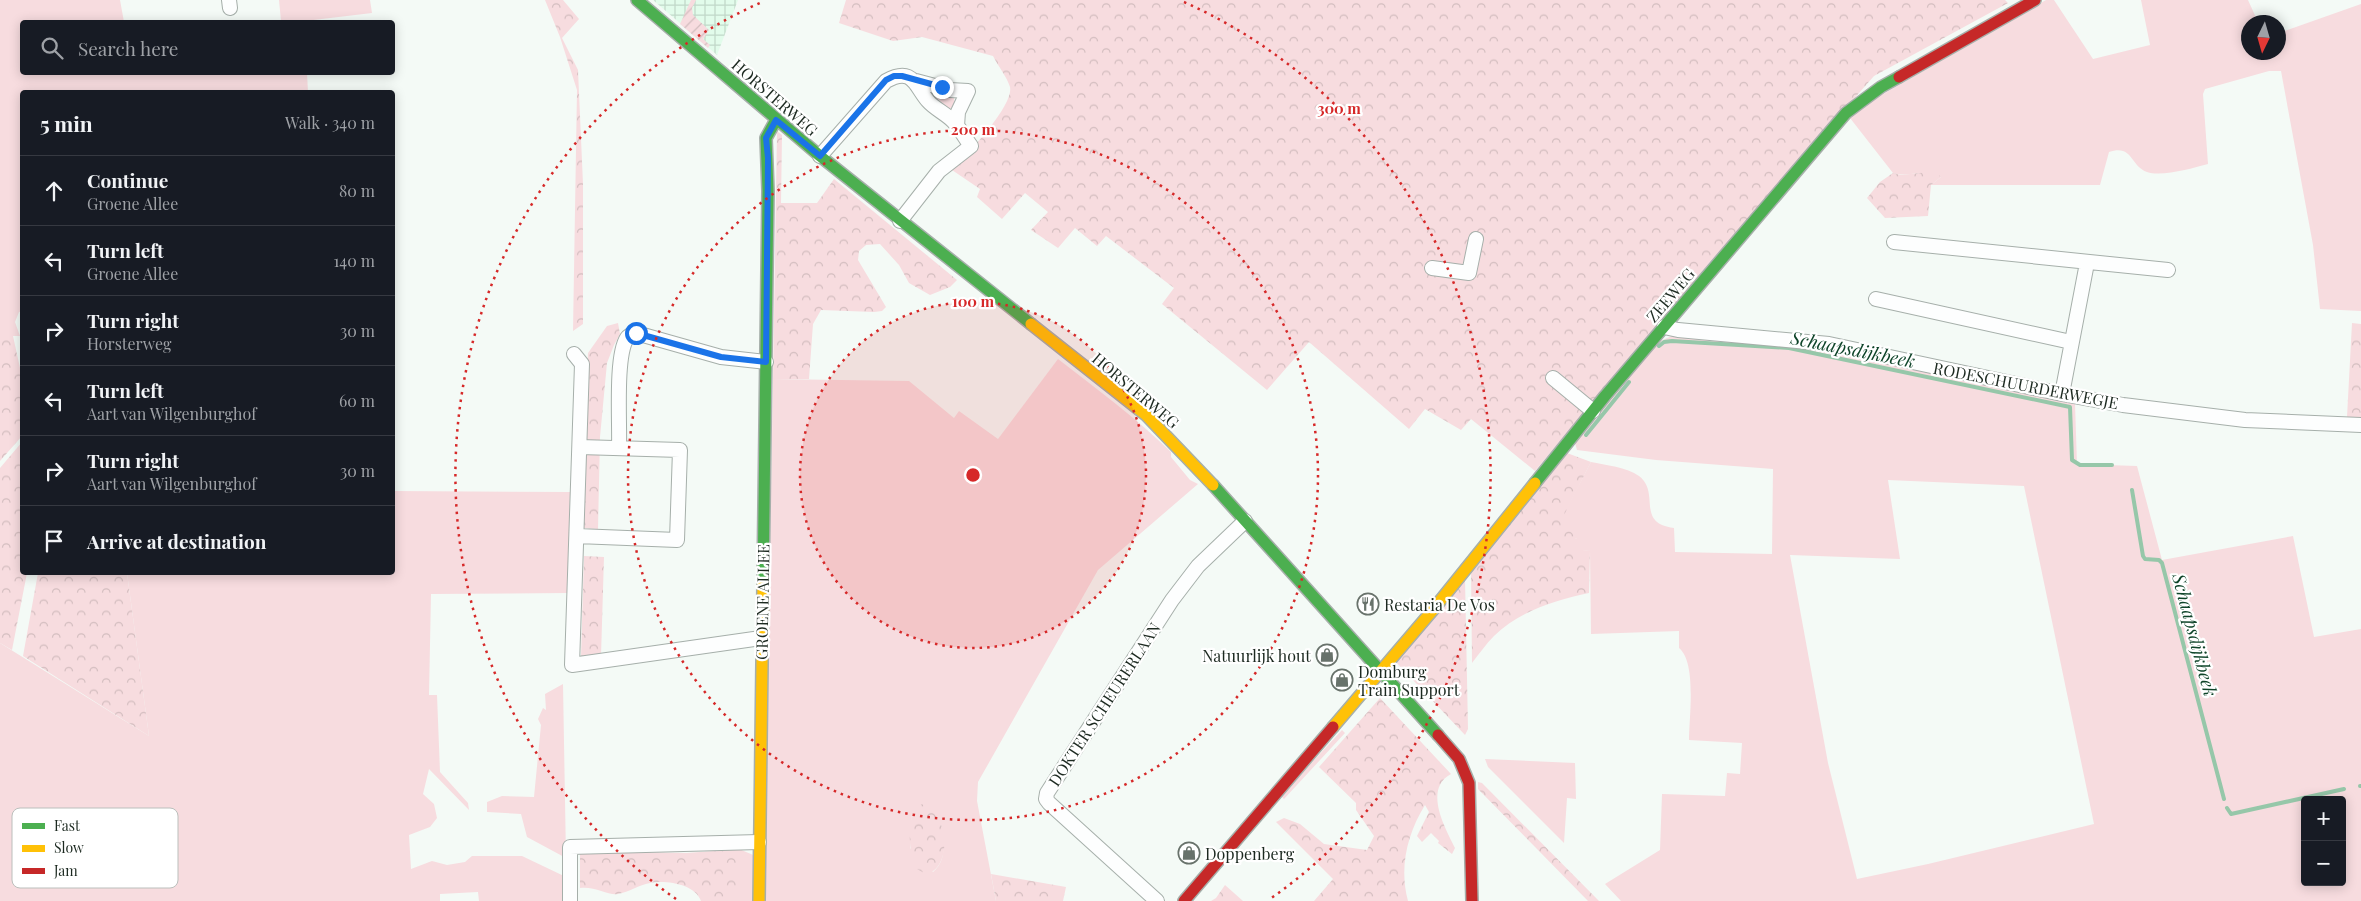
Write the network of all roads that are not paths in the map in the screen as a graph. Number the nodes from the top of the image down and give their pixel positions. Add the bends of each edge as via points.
1 (637, 0) edge
2 (2035, 0) edge
3 (916, 81) junction
4 (776, 120) junction
5 (957, 126) junction
6 (820, 156) junction
7 (900, 221) junction
8 (1476, 239) dead end
9 (1894, 242) dead end
10 (2087, 263) junction
11 (1432, 268) dead end
12 (2168, 270) dead end
13 (1876, 299) dead end
14 (1664, 327) junction
15 (2071, 342) junction
16 (574, 354) dead end
17 (766, 362) junction
18 (1553, 378) dead end
19 (2062, 394) junction
20 (1593, 411) junction
21 (2361, 425) edge
22 (580, 447) junction
23 (619, 448) junction
24 (1245, 521) junction
25 (577, 536) junction
26 (761, 638) junction
27 (1380, 669) junction
28 (759, 842) junction
29 (570, 901) edge
30 (759, 901) edge
31 (1157, 901) edge
32 (1184, 901) edge
33 (1472, 901) edge

1 - 4 street, HORSTERWEG
2 - 14 street, ZEEWEG via 1881,87 1846,113
3 - 5 street via 928,101
3 - 5 street via 968,91 958,112
3 - 6 street via 902,76 886,80
4 - 6 street, HORSTERWEG
4 - 17 street, GROENE ALLEE via 766,138
5 - 7 street via 971,146 939,171
6 - 7 street, HORSTERWEG
7 - 24 street, HORSTERWEG via 1146,415
8 - 11 street via 1469,273
9 - 10 street
10 - 12 street
10 - 15 street
13 - 15 street
14 - 19 street, RODESCHUURDERWEGJE via 1828,344
14 - 20 street, ZEEWEG
15 - 19 street
16 - 22 street via 582,364
17 - 23 street via 732,360 631,334 621,356
17 - 26 street, GROENE ALLEE
18 - 20 street
19 - 21 street, RODESCHUURDERWEGJE via 2245,420
20 - 27 street, ZEEWEG via 1432,611
22 - 23 street
22 - 25 street
23 - 25 street via 680,450 677,540
24 - 27 street, HORSTERWEG
24 - 31 street, DOKTER SCHEURERLAAN via 1198,566 1172,600 1047,793 1049,803
25 - 26 street via 572,665
26 - 28 street, GROENE ALLEE
27 - 32 street, ZEEWEG
27 - 33 street, HORSTERWEG via 1459,760 1469,784
28 - 29 street via 570,847
28 - 30 street, GROENE ALLEE

